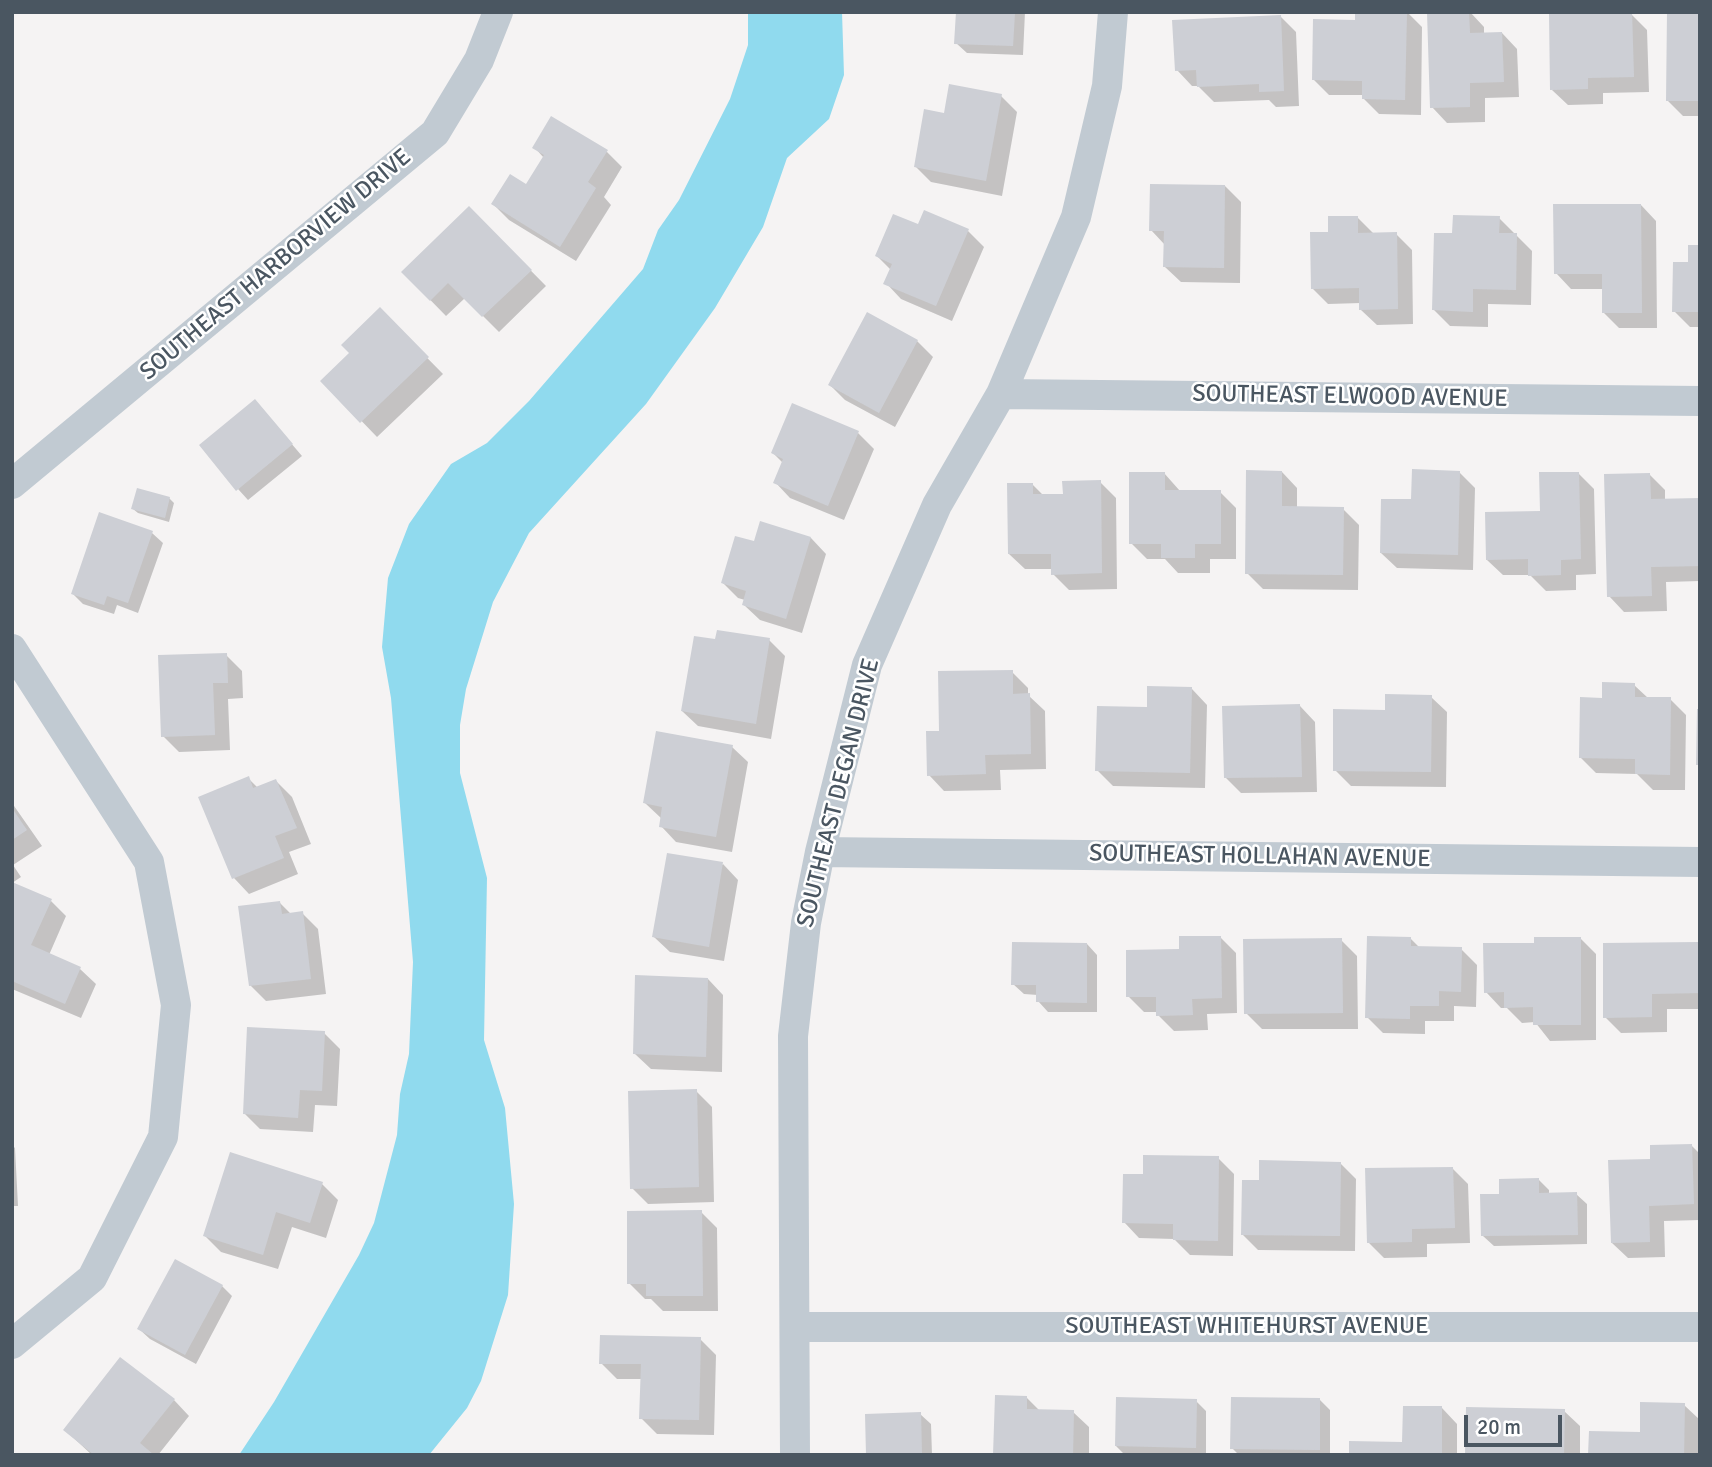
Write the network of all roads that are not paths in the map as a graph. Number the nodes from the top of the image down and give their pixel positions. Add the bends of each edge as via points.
1 (498, 12) edge
2 (1113, 12) edge
3 (1001, 394) junction
4 (1700, 401) edge
5 (12, 484) edge
6 (12, 649) edge
7 (820, 852) junction
8 (1700, 862) edge
9 (795, 1327) junction
10 (1700, 1327) edge
11 (12, 1344) edge
12 (795, 1455) edge

1 - 5 street, SOUTHEAST HARBORVIEW DRIVE via 479,60 435,133
2 - 3 street, SOUTHEAST DEGAN DRIVE via 1107,86 1076,217
3 - 4 street, SOUTHEAST ELWOOD AVENUE
3 - 7 street, SOUTHEAST DEGAN DRIVE via 937,505 867,665
6 - 11 street via 149,862 176,1005 163,1137 92,1278
7 - 8 street, SOUTHEAST HOLLAHAN AVENUE
7 - 9 street, SOUTHEAST DEGAN DRIVE via 806,923 793,1036
9 - 10 street, SOUTHEAST WHITEHURST AVENUE
9 - 12 street, SOUTHEAST DEGAN DRIVE

